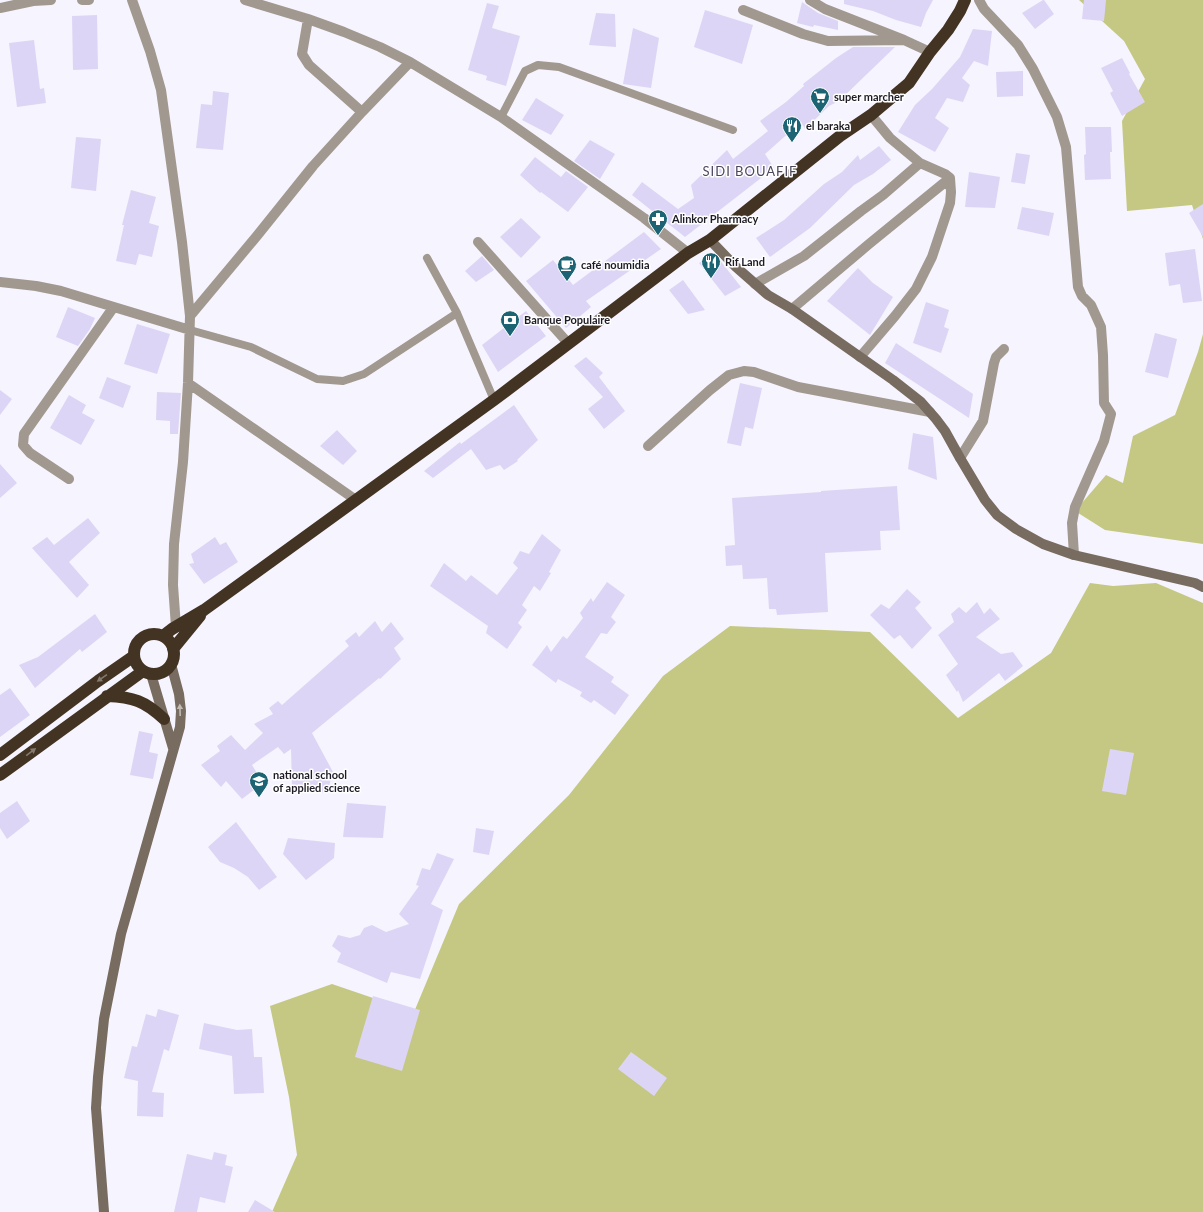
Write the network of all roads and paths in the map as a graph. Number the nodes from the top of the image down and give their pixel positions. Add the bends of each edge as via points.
1 (52, 0) edge
2 (82, 0) edge
3 (89, 0) edge
4 (132, 0) edge
5 (245, 0) edge
6 (810, 0) edge
7 (965, 0) edge
8 (979, 0) edge
9 (262, 3) edge
10 (0, 8) edge
11 (743, 10) dead end
12 (308, 19) junction
13 (904, 40) junction
14 (930, 52) junction
15 (410, 62) junction
16 (362, 112) junction
17 (871, 114) junction
18 (502, 118) junction
19 (733, 130) dead end
20 (920, 163) junction
21 (950, 178) junction
22 (710, 240) junction
23 (478, 242) dead end
24 (688, 253) junction
25 (426, 258) dead end
26 (0, 282) edge
27 (755, 284) junction
28 (113, 308) junction
29 (792, 308) junction
30 (457, 313) junction
31 (190, 316) junction
32 (190, 330) junction
33 (568, 343) junction
34 (1004, 349) dead end
35 (860, 357) junction
36 (188, 383) junction
37 (494, 400) junction
38 (930, 412) junction
39 (648, 446) dead end
40 (960, 458) junction
41 (69, 479) dead end
42 (356, 500) junction
43 (1074, 556) junction
44 (1203, 586) edge
45 (204, 610) junction
46 (176, 627) junction
47 (163, 636) junction
48 (173, 650) junction
49 (134, 656) junction
50 (171, 664) junction
51 (147, 672) junction
52 (107, 696) junction
53 (164, 719) junction
54 (173, 748) junction
55 (0, 754) edge
56 (0, 775) edge
57 (104, 1212) edge

1 - 10 street
2 - 3 street
4 - 31 street via 161,90
5 - 9 street
6 - 13 street via 825,9
7 - 14 highway via 948,30
8 - 43 street via 984,9 1018,44 1057,117 1066,147 1078,288 1091,305 1101,327 1104,403 1110,414 1104,441 1075,507 1072,523
9 - 12 street
11 - 13 street via 803,34 828,40
12 - 15 street via 380,47
12 - 16 street via 302,54 309,65
13 - 14 street
14 - 17 highway via 908,83
15 - 16 street
15 - 18 street
16 - 31 street via 313,166
17 - 20 street via 890,138
17 - 22 highway
18 - 19 lane via 525,71 538,65 559,67
18 - 24 street via 644,218
20 - 21 street
20 - 27 street via 883,196 804,256
21 - 29 street
21 - 35 street via 950,203 932,257 916,289
22 - 24 highway
22 - 27 street
23 - 33 street
24 - 33 highway
25 - 30 lane
26 - 28 street via 61,291
27 - 29 street via 768,295
28 - 32 street
28 - 41 street via 24,434 23,445 30,453
29 - 35 street
30 - 32 lane via 364,374 343,381 317,379 251,347
30 - 37 lane
31 - 32 street
32 - 36 street
33 - 37 highway
34 - 40 street via 994,363 983,421
35 - 38 street via 893,380
36 - 42 street
36 - 46 street via 174,544
37 - 42 highway
38 - 39 street via 798,386 744,371 729,375
38 - 40 street via 945,431
40 - 43 street via 997,515 1043,544
42 - 45 highway
43 - 44 street
45 - 46 highway
45 - 48 highway
46 - 47 highway
47 - 48 highway
47 - 49 highway via 156,634 143,638 138,643
48 - 50 highway
49 - 51 highway via 139,667
49 -> 55 highway
50 - 51 highway via 157,674
54 -> 50 street via 180,727 181,711
51 - 52 highway
51 - 53 street
52 - 53 highway via 139,701
56 -> 52 highway
53 - 54 street
54 - 57 street via 121,934 104,1019 96,1108

